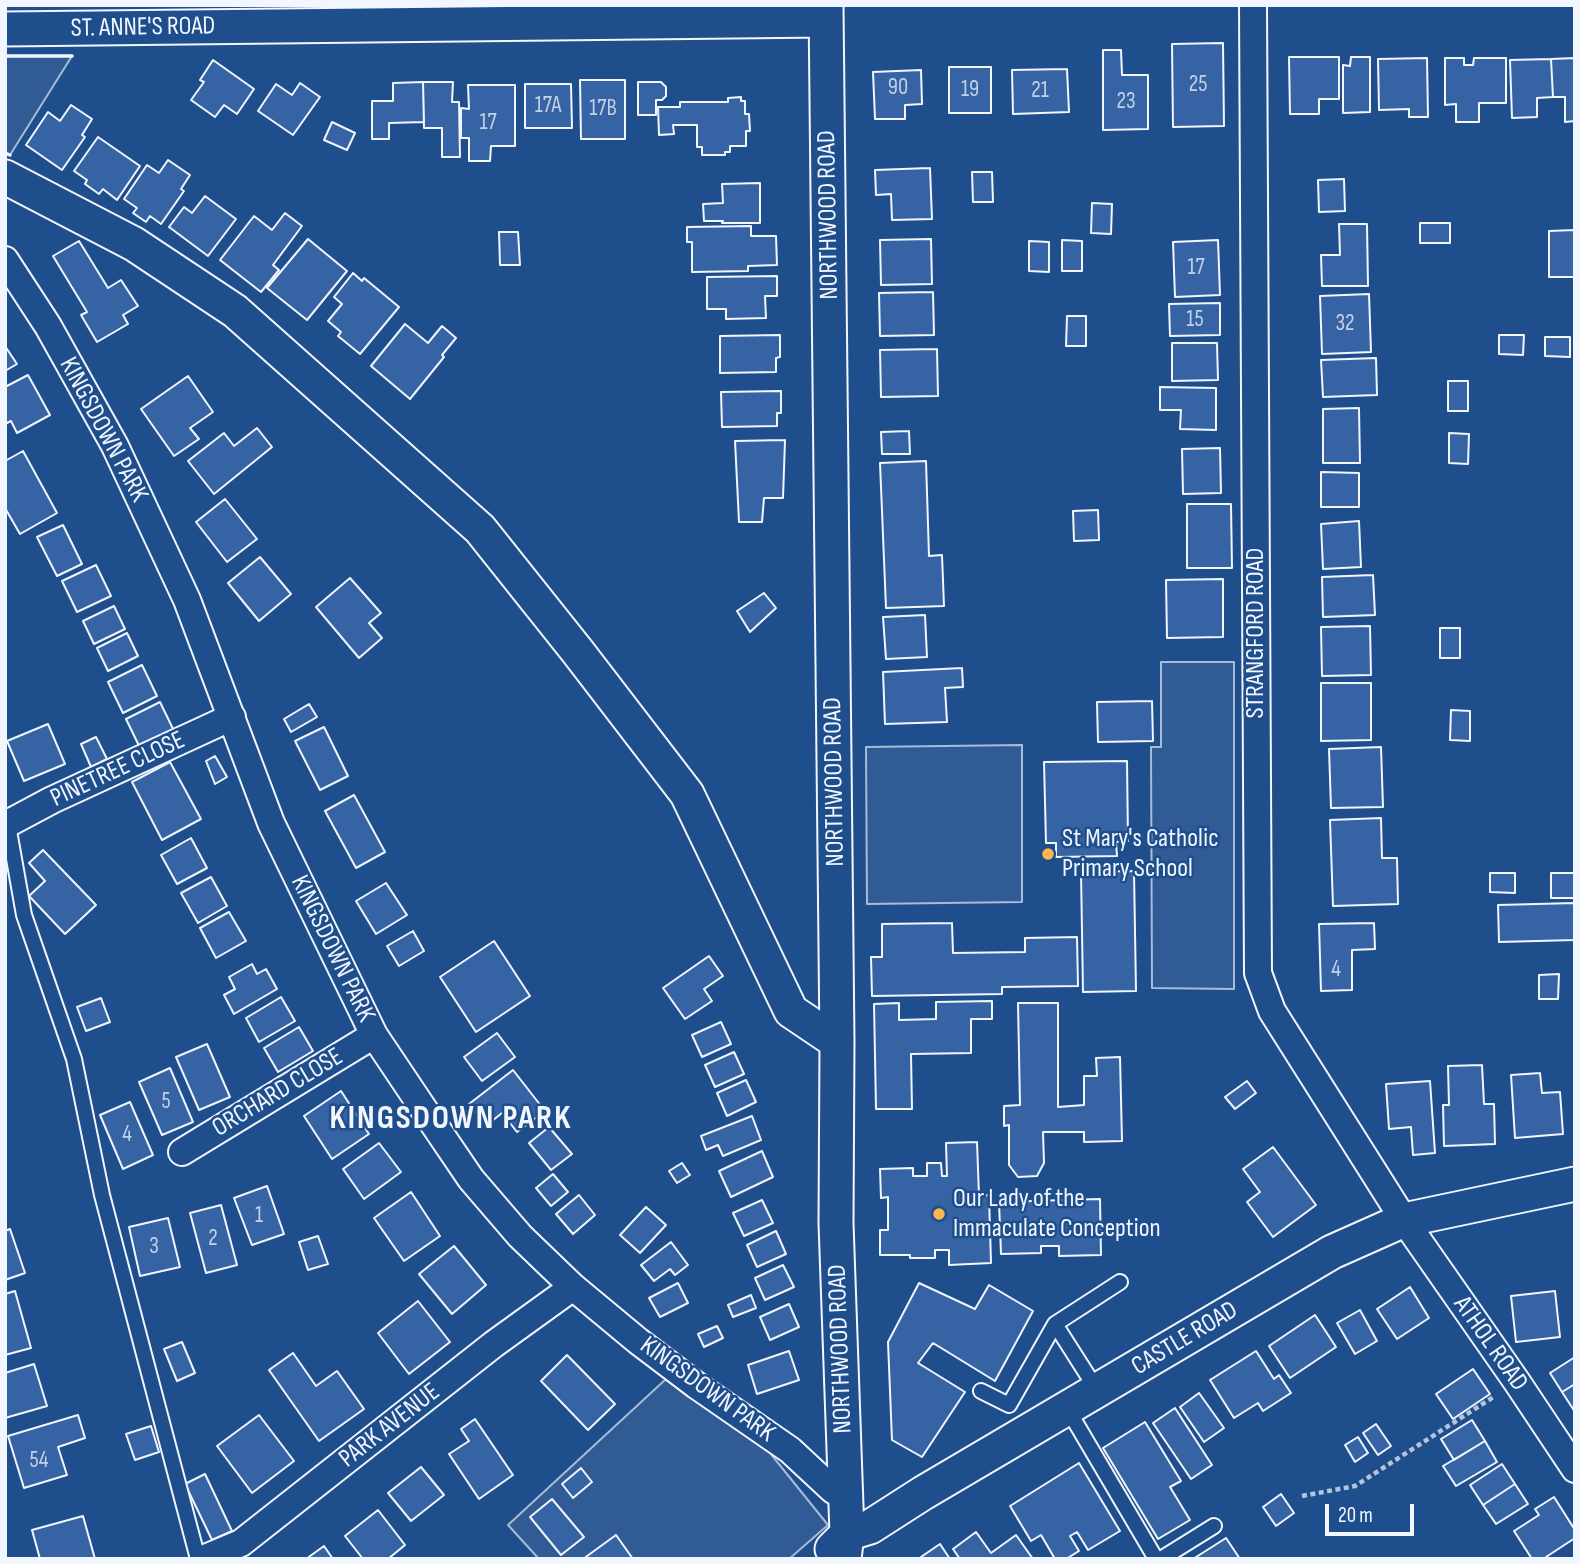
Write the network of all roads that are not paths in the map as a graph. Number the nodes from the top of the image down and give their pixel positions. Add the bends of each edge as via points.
1 (1253, 5) edge
2 (826, 13) edge
3 (5, 29) edge
4 (5, 177) edge
5 (5, 260) edge
6 (232, 717) junction
7 (7, 825) edge
8 (374, 1035) junction
9 (837, 1042) junction
10 (182, 1152) dead end
11 (1575, 1184) edge
12 (1404, 1220) junction
13 (1120, 1282) dead end
14 (573, 1287) junction
15 (1055, 1324) junction
16 (982, 1391) dead end
17 (1097, 1391) junction
18 (1067, 1408) junction
19 (1575, 1469) edge
20 (846, 1497) junction
21 (1214, 1526) dead end
22 (846, 1546) edge
23 (200, 1559) edge
24 (823, 1559) edge
25 (1159, 1559) edge

1 - 12 street, STRANGFORD ROAD via 1258,973 1272,1011
2 - 3 street, ST. ANNE'S ROAD
2 - 9 street, NORTHWOOD ROAD
4 - 9 street via 134,244 235,311 480,529 687,794 791,1010
5 - 6 street, KINGSDOWN PARK via 115,446 187,600
6 - 7 street, PINETREE CLOSE
6 - 8 street, KINGSDOWN PARK via 271,823
7 - 23 lane via 24,915 74,1059 102,1195
8 - 10 street, ORCHARD CLOSE
8 - 14 street, KINGSDOWN PARK via 471,1179 520,1236
9 - 20 street, NORTHWOOD ROAD via 836,1223
11 - 12 street, CASTLE ROAD
12 - 17 street, CASTLE ROAD via 1332,1252
12 - 19 street, ATHOL ROAD
13 - 15 lane
14 - 20 street, KINGSDOWN PARK
14 - 23 street, PARK AVENUE via 241,1543
15 - 16 lane via 1009,1405
15 - 17 lane
17 - 18 street, CASTLE ROAD
18 - 22 street, CASTLE ROAD
18 - 25 lane
20 - 22 street, NORTHWOOD ROAD
21 - 25 lane
22 - 24 street, CASTLE ROAD

